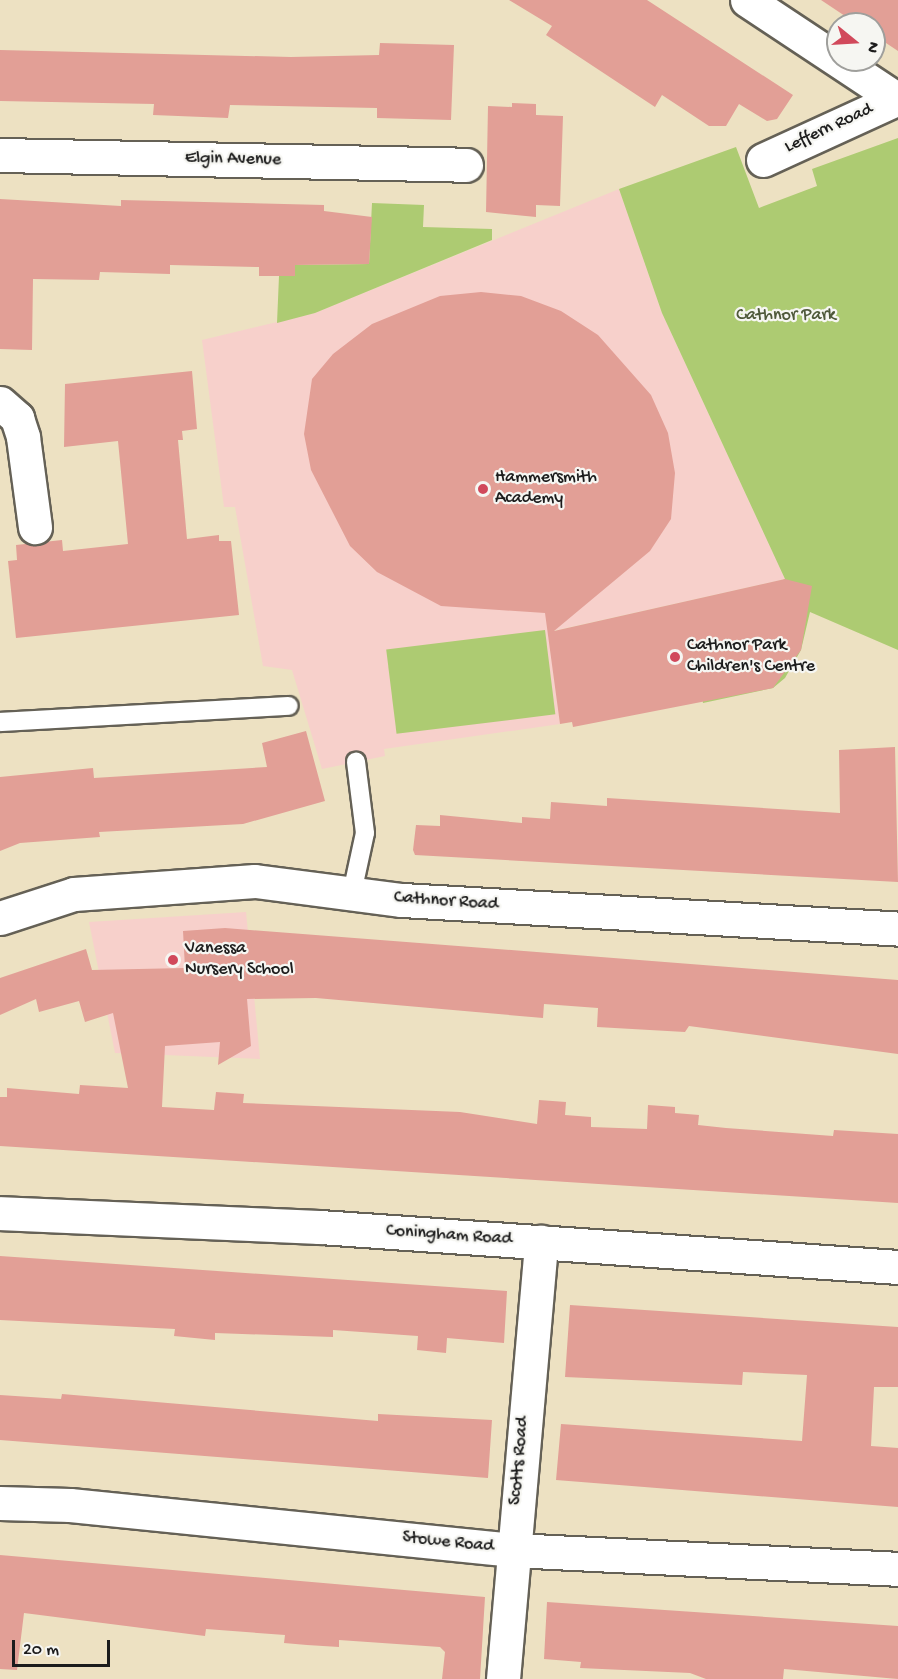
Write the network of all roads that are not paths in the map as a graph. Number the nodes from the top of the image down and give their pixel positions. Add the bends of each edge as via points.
1 (747, 0) edge
2 (897, 99) edge
3 (0, 154) edge
4 (763, 160) dead end
5 (466, 165) dead end
6 (0, 403) edge
7 (35, 527) dead end
8 (289, 706) dead end
9 (0, 722) edge
10 (356, 762) dead end
11 (352, 892) junction
12 (0, 918) edge
13 (898, 929) edge
14 (0, 1213) edge
15 (541, 1242) junction
16 (898, 1267) edge
17 (0, 1503) edge
18 (512, 1550) junction
19 (898, 1569) edge
20 (503, 1679) edge

1 - 2 street
2 - 4 street, Leffern Road
3 - 5 street, Elgin Avenue
6 - 7 street via 18,418
8 - 9 lane
10 - 11 lane via 365,833
11 - 12 street, Cathnor Road via 255,881 131,888 74,894
11 - 13 street, Cathnor Road via 435,903
14 - 15 street, Coningham Road
15 - 16 street, Coningham Road
15 - 18 street, Scotts Road
17 - 18 street, Stowe Road via 70,1505
18 - 19 street, Stowe Road
18 - 20 street, Scotts Road

